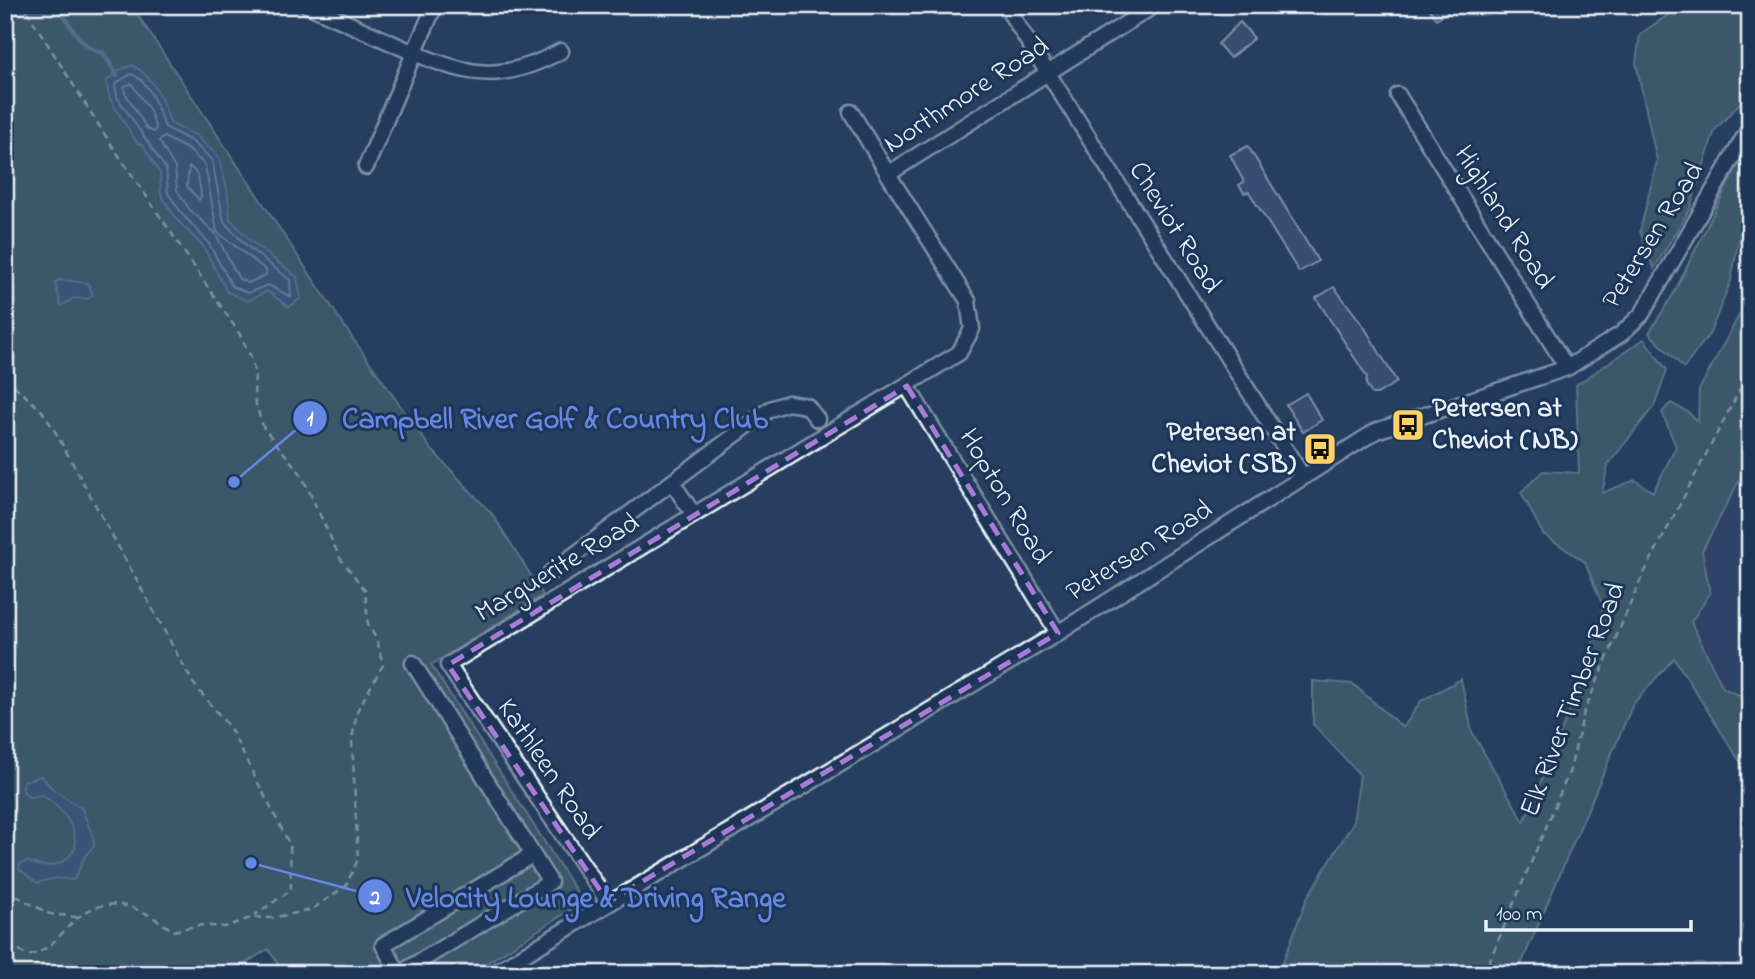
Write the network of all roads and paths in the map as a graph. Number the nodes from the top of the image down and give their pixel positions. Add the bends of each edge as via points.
1 (23, 5) edge
2 (307, 5) edge
3 (435, 5) edge
4 (1005, 5) edge
5 (1155, 5) edge
6 (561, 51) dead end
7 (414, 53) junction
8 (1047, 74) junction
9 (1398, 95) dead end
10 (851, 112) dead end
11 (1750, 127) edge
12 (366, 167) dead end
13 (888, 174) junction
14 (1567, 368) junction
15 (1750, 370) edge
16 (5, 377) edge
17 (907, 386) junction
18 (817, 419) dead end
19 (1303, 477) junction
20 (672, 482) junction
21 (694, 515) junction
22 (550, 573) dead end
23 (1058, 633) junction
24 (413, 663) dead end
25 (448, 665) joint
26 (532, 855) junction
27 (5, 890) edge
28 (608, 902) junction
29 (253, 916) junction
30 (79, 917) junction
31 (5, 931) edge
32 (492, 974) edge
33 (1484, 974) edge

1 - 29 path via 104,135 239,333 251,357 254,398 263,426 301,474 340,558 365,590 368,624 383,665 363,698 352,740 358,859 346,886 312,910 272,918
2 - 7 street
3 - 7 street
4 - 8 street, Cheviot Road
5 - 8 street, Northmore Road
6 - 7 street via 530,67 498,73 453,69
7 - 12 street
8 - 13 street, Northmore Road
8 - 19 street, Cheviot Road
9 - 14 street, Highland Road
10 - 13 street
11 - 14 street, Petersen Road via 1642,314 1621,334
13 - 17 street, Northmore Road via 968,301 972,329 959,353
14 - 19 street, Petersen Road via 1376,431
15 - 33 path, Elk River Timber Road via 1641,579 1584,712 1570,770
16 - 29 path via 42,411 56,433 193,683 230,728 290,845 291,890
17 - 21 street, Marguerite Road
17 - 23 street, Hopton Road
18 - 20 street, Marguerite Road via 807,405 788,403 770,409
19 - 23 street, Petersen Road
20 - 21 street
20 - 22 street, Marguerite Road
21 - 25 street, Marguerite Road
23 - 28 street, Petersen Road
24 - 26 street
25 - 28 street, Kathleen Road
26 - 26 street via 383,944 399,974 550,883
27 - 30 path via 50,914
28 - 32 street, Petersen Road
29 - 30 path via 225,927 200,925 173,931 129,905 108,904
30 - 31 path via 45,951 27,956

